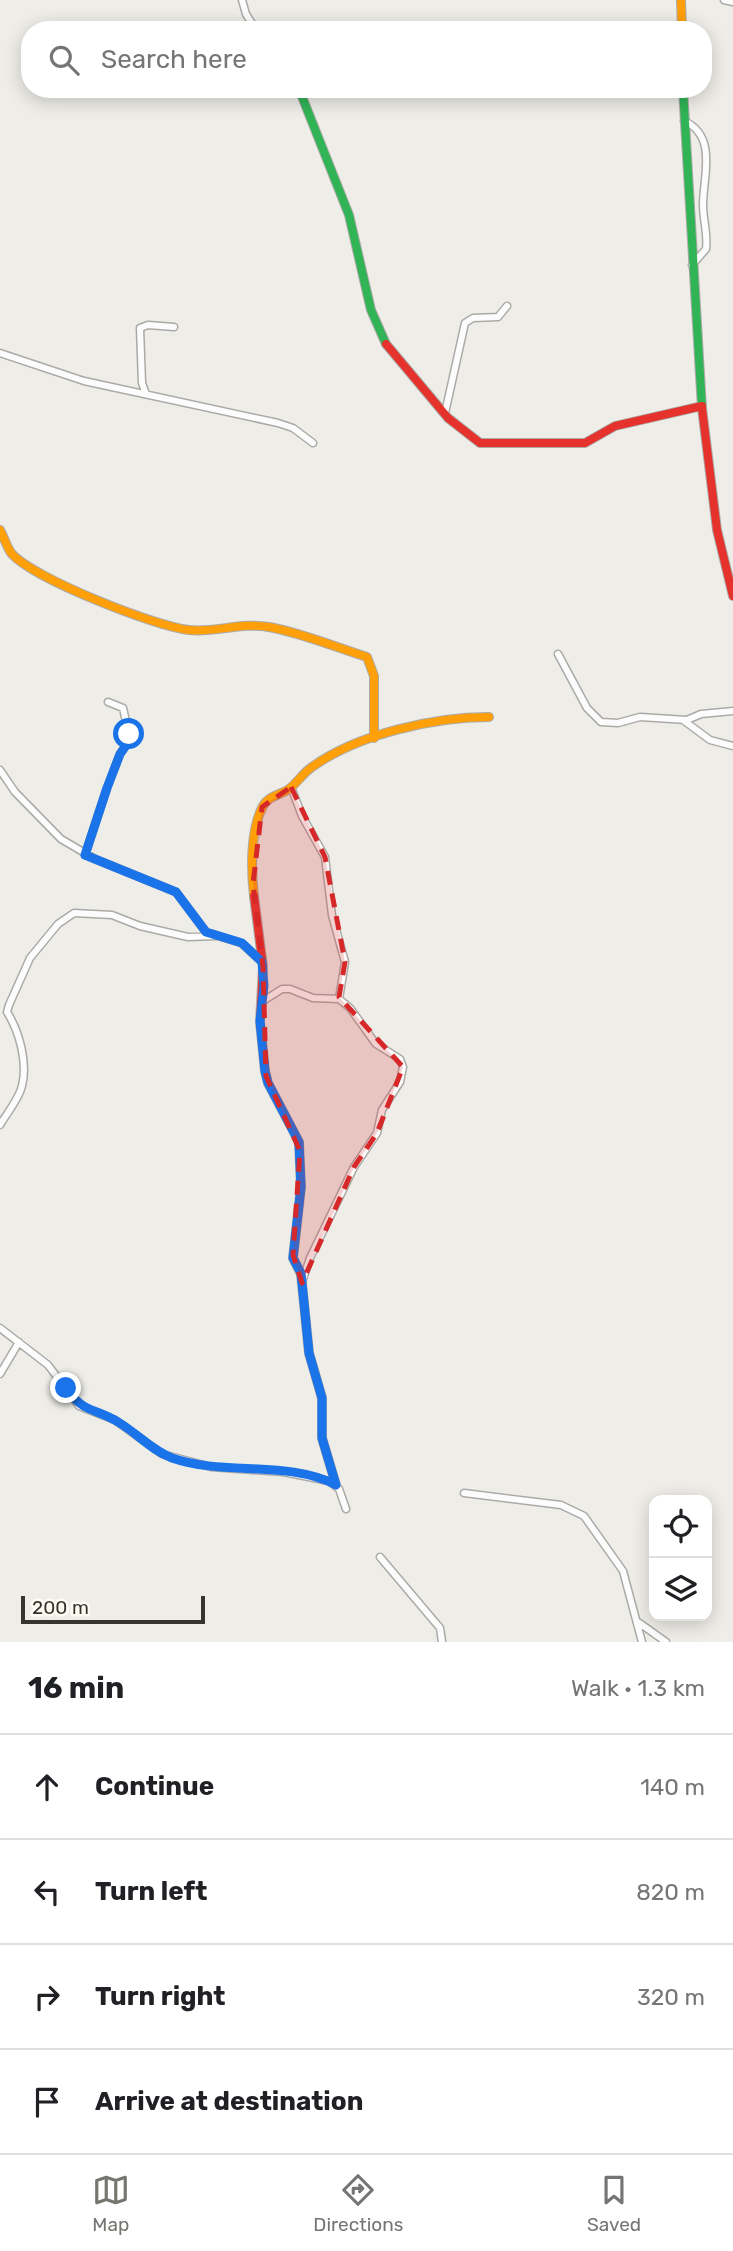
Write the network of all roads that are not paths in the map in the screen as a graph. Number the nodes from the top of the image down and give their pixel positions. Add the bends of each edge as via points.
1 (242, 0) edge
2 (681, 0) edge
3 (724, 0) edge
4 (733, 2) edge
5 (250, 21) edge
6 (682, 21) edge
7 (303, 98) edge
8 (683, 98) edge
9 (684, 121) junction
10 (689, 217) junction
11 (705, 223) junction
12 (692, 265) junction
13 (507, 306) dead end
14 (174, 327) dead end
15 (0, 353) edge
16 (146, 394) junction
17 (702, 407) junction
18 (444, 414) junction
19 (313, 443) dead end
20 (0, 530) edge
21 (733, 596) edge
22 (558, 654) dead end
23 (108, 702) dead end
24 (733, 711) edge
25 (489, 717) dead end
26 (684, 720) junction
27 (374, 738) junction
28 (733, 746) edge
29 (0, 770) edge
30 (291, 787) junction
31 (85, 855) junction
32 (261, 935) junction
33 (217, 936) junction
34 (240, 942) junction
35 (262, 962) junction
36 (339, 999) junction
37 (262, 1001) junction
38 (4, 1013) edge
39 (0, 1125) edge
40 (302, 1283) junction
41 (0, 1328) edge
42 (19, 1342) junction
43 (0, 1374) edge
44 (336, 1485) junction
45 (464, 1493) dead end
46 (346, 1509) dead end
47 (380, 1557) dead end
48 (638, 1622) junction
49 (442, 1639) edge
50 (450, 1642) edge
51 (642, 1642) edge
52 (666, 1642) edge

1 - 5 street
2 - 6 street
3 - 4 street
7 - 18 street via 349,215 371,310 387,345
8 - 9 street
9 - 10 street
9 - 11 street via 699,131 705,147
10 - 11 street
10 - 12 street
11 - 12 street via 706,249
12 - 17 street
13 - 18 street via 498,317 465,323
14 - 16 street via 141,328
15 - 16 street via 84,381
16 - 19 street via 278,423
17 - 18 street via 615,426 585,443 529,445 482,445
17 - 21 street via 717,530
20 - 27 street via 11,553 38,574 165,624 190,629 238,624 270,627 367,657 374,676
22 - 26 street via 587,708 601,722 640,717
23 - 31 street via 122,708 130,740 120,754
24 - 26 street
25 - 27 street via 453,717
26 - 28 street via 710,740
27 - 30 street via 312,767
29 - 31 street via 46,825
30 - 32 street via 265,801 255,832 253,884
30 - 36 street via 325,857 332,915 345,962
31 - 33 street via 176,892 206,932
32 - 34 street
32 - 35 street
33 - 34 street
33 - 38 street via 198,939 111,915 74,913 58,924 28,961
34 - 35 street
35 - 37 street
36 - 37 street via 313,998 290,989
36 - 40 street via 376,1044 400,1059 403,1074 385,1102 377,1133 354,1167
37 - 40 street via 266,1076 300,1151 293,1255
38 - 39 street via 16,1024 23,1062 22,1085
40 - 44 street via 309,1353 322,1398 322,1438
41 - 42 street
42 - 43 street
42 - 44 street via 48,1365 79,1406 115,1420 162,1454 211,1467 283,1472
44 - 46 street
45 - 48 street via 578,1511 624,1572
47 - 49 street
48 - 51 street
48 - 52 street
49 - 50 street

